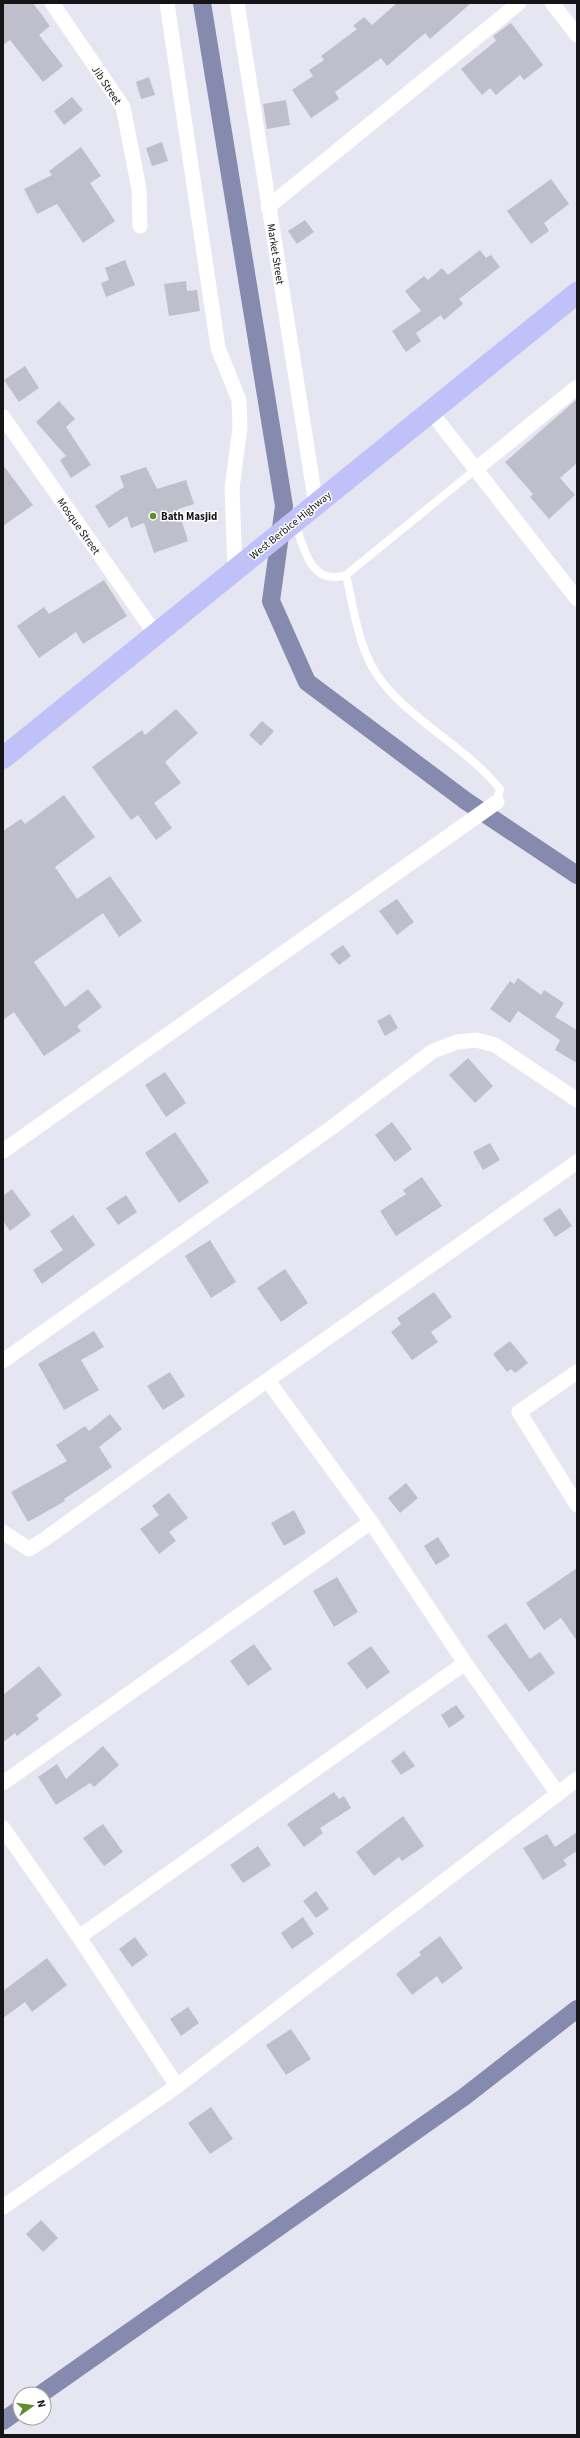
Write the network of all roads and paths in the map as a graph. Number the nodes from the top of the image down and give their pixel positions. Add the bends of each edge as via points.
1 (52, 3) edge
2 (167, 3) edge
3 (237, 3) edge
4 (519, 3) edge
5 (552, 3) edge
6 (577, 35) edge
7 (268, 207) junction
8 (140, 226) dead end
9 (577, 293) edge
10 (577, 387) edge
11 (430, 412) junction
12 (3, 417) edge
13 (476, 469) junction
14 (316, 504) junction
15 (291, 525) junction
16 (235, 569) junction
17 (346, 575) junction
18 (577, 599) edge
19 (156, 635) junction
20 (3, 758) edge
21 (497, 802) joint
22 (577, 1100) edge
23 (3, 1151) edge
24 (577, 1162) edge
25 (3, 1361) edge
26 (577, 1372) edge
27 (268, 1381) junction
28 (577, 1505) edge
29 (371, 1522) junction
30 (3, 1532) edge
31 (465, 1663) junction
32 (577, 1779) edge
33 (3, 1783) edge
34 (558, 1794) junction
35 (3, 1828) edge
36 (79, 1937) junction
37 (177, 2086) junction
38 (3, 2207) edge

1 - 8 street, Jib Street via 123,107 139,189
2 - 16 street via 218,348 239,400 240,428 232,488
3 - 7 street, Market Street
4 - 7 street
5 - 6 street
7 - 14 street, Market Street
9 - 11 main road, West Berbice Highway
10 - 13 street
11 - 13 street
11 - 14 main road, West Berbice Highway
12 - 19 street, Mosque Street
13 - 17 lane
13 - 18 street
14 - 15 main road, West Berbice Highway
15 - 16 main road, West Berbice Highway
15 - 17 lane via 313,567 329,577
16 - 19 main road, West Berbice Highway
17 - 21 lane via 367,654 382,683 422,721 490,777 500,789
19 - 20 main road, West Berbice Highway
21 - 23 street
22 - 25 street via 495,1045 476,1040 458,1042 433,1051 331,1128
24 - 27 street
26 - 28 street via 519,1412
27 - 29 street
27 - 30 street via 29,1549
29 - 31 street
29 - 33 street
31 - 34 street
31 - 36 street
32 - 34 street
34 - 37 street
35 - 36 street
36 - 37 street
37 - 38 street

